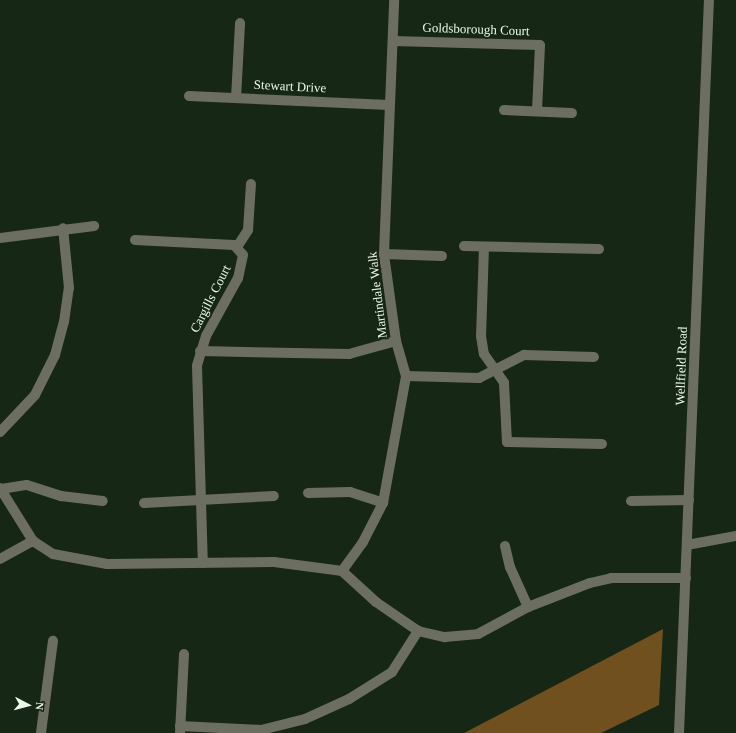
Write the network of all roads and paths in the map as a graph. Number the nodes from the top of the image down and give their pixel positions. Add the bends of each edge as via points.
1 (394, 0) edge
2 (709, 0) edge
3 (240, 23) dead end
4 (393, 41) junction
5 (189, 96) dead end
6 (236, 98) junction
7 (389, 105) junction
8 (504, 110) dead end
9 (537, 111) junction
10 (572, 113) dead end
11 (250, 184) dead end
12 (94, 226) dead end
13 (63, 228) junction
14 (0, 238) edge
15 (135, 240) dead end
16 (464, 246) dead end
17 (237, 247) junction
18 (484, 247) junction
19 (599, 249) dead end
20 (384, 254) junction
21 (442, 256) dead end
22 (396, 341) junction
23 (200, 351) junction
24 (594, 357) dead end
25 (493, 370) junction
26 (406, 376) junction
27 (0, 432) edge
28 (602, 444) dead end
29 (0, 489) edge
30 (308, 493) dead end
31 (274, 496) dead end
32 (201, 500) junction
33 (689, 500) junction
34 (103, 501) dead end
35 (631, 501) dead end
36 (383, 503) junction
37 (144, 504) dead end
38 (736, 536) edge
39 (33, 541) junction
40 (687, 545) junction
41 (505, 546) dead end
42 (0, 559) edge
43 (203, 563) junction
44 (342, 571) junction
45 (686, 578) junction
46 (528, 607) junction
47 (418, 631) junction
48 (53, 641) dead end
49 (184, 654) dead end
50 (180, 729) edge
51 (41, 733) edge
52 (679, 733) edge

1 - 4 street, Martindale Walk
2 - 33 street, Wellfield Road
3 - 6 street
4 - 7 street, Martindale Walk
4 - 9 street, Goldsborough Court via 540,46
5 - 6 street, Stewart Drive
6 - 7 street, Stewart Drive
7 - 20 street, Martindale Walk
8 - 9 street
9 - 10 street
11 - 17 street via 248,230
12 - 13 street
13 - 14 street
13 - 27 street via 69,288 64,322 55,355 35,395
15 - 17 street, Cargills Court
16 - 18 street
17 - 23 street, Cargills Court via 244,262
18 - 19 street
18 - 25 street via 481,336 484,354
20 - 21 street
20 - 22 street, Martindale Walk
22 - 23 street via 349,354
22 - 26 street, Martindale Walk
23 - 32 street, Cargills Court via 195,382
24 - 25 street via 524,355
25 - 26 street via 479,378
25 - 28 street via 504,383 508,399 507,442
26 - 36 street, Martindale Walk
29 - 34 street via 27,485 61,496
29 - 39 street
30 - 36 street via 350,492
31 - 32 street
32 - 37 street
32 - 43 street, Cargills Court
33 - 35 street
33 - 40 street, Wellfield Road
36 - 44 street, Martindale Walk via 363,542
38 - 40 street
39 - 42 street
39 - 43 street via 53,554 107,564
40 - 45 street, Wellfield Road
41 - 46 street via 510,567
43 - 44 street via 274,562
44 - 47 street via 376,602
45 - 46 street via 611,578
45 - 52 street, Wellfield Road
46 - 47 street via 478,634 445,637
47 - 50 street via 392,672 349,699 305,719 261,730
48 - 51 street
49 - 50 street

